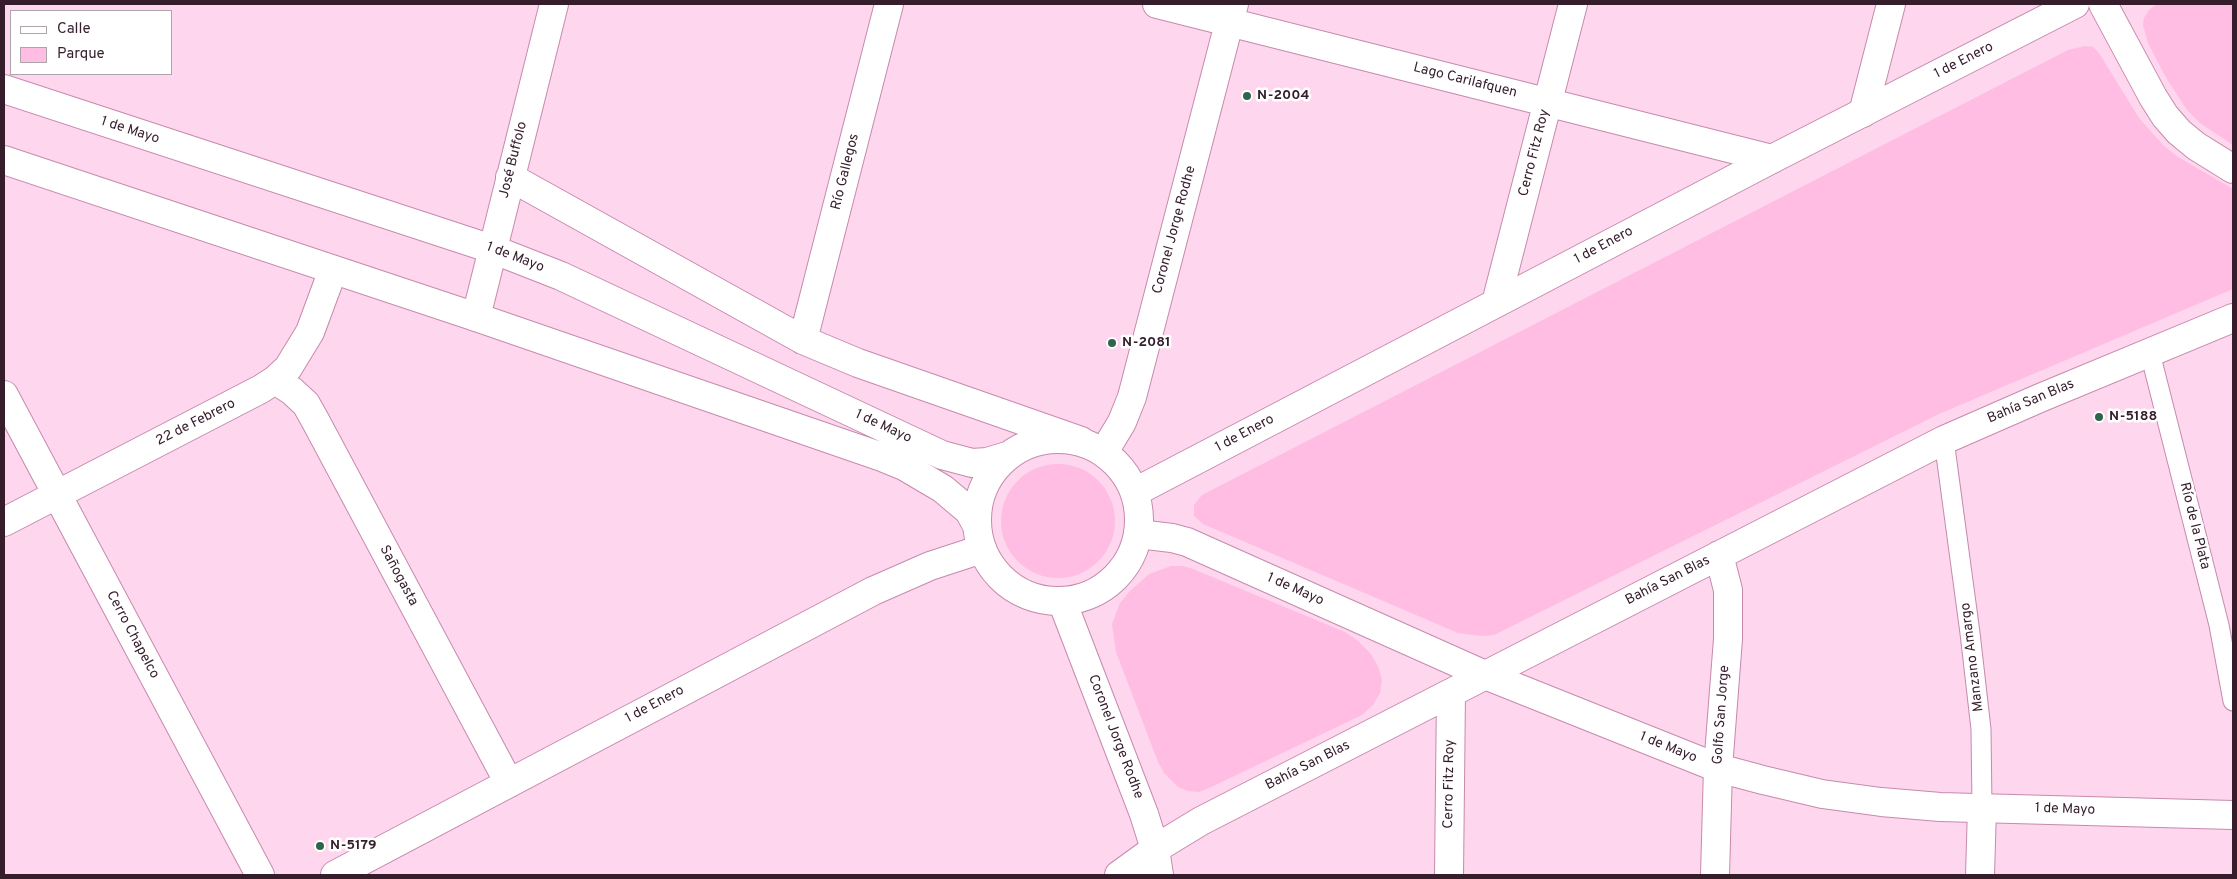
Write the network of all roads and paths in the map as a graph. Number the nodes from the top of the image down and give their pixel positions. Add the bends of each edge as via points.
1 (554, 4) edge
2 (889, 4) edge
3 (1158, 4) edge
4 (1573, 4) edge
5 (1891, 4) edge
6 (2075, 4) edge
7 (2103, 4) edge
8 (1232, 13) edge
9 (4, 89) edge
10 (1548, 102) junction
11 (1863, 113) junction
12 (1772, 158) junction
13 (4, 160) edge
14 (2233, 169) edge
15 (510, 177) junction
16 (492, 249) junction
17 (333, 270) junction
18 (1496, 303) junction
19 (476, 317) junction
20 (2233, 318) edge
21 (802, 340) junction
22 (2150, 353) junction
23 (275, 380) junction
24 (4, 395) edge
25 (1944, 440) junction
26 (1092, 447) junction
27 (1007, 456) junction
28 (1135, 492) junction
29 (57, 494) junction
30 (4, 522) edge
31 (1138, 534) junction
32 (979, 537) junction
33 (1719, 555) junction
34 (1062, 601) junction
35 (1485, 675) junction
36 (1451, 693) junction
37 (2233, 701) edge
38 (1718, 768) junction
39 (509, 783) junction
40 (1982, 808) junction
41 (2233, 815) edge
42 (1157, 862) edge
43 (260, 875) edge
44 (335, 875) edge
45 (1119, 875) edge
46 (1449, 875) edge
47 (1715, 875) edge
48 (1980, 875) edge

1 - 15 street, José Buffolo
2 - 21 street, Río Gallegos
3 - 8 street, Lago Carilafquen
4 - 10 street, Cerro Fitz Roy
5 - 11 street
6 - 11 street, 1 de Enero
7 - 14 street via 2165,116 2196,146
8 - 10 street, Lago Carilafquen
8 - 26 street, Coronel Jorge Rodhe via 1132,397 1122,422
9 - 16 street, 1 de Mayo
10 - 12 street, Lago Carilafquen
10 - 18 street, Cerro Fitz Roy
11 - 12 street, 1 de Enero
12 - 18 street, 1 de Enero
13 - 17 street, 1 de Mayo
15 - 16 street, José Buffolo
15 - 21 street
16 - 19 street, José Buffolo
16 - 27 street, 1 de Mayo via 561,276 942,455 972,463
17 - 19 street, 1 de Mayo
17 - 23 street, 22 de Febrero via 310,332 288,368
18 - 28 street, 1 de Enero
19 - 32 street, 1 de Mayo via 904,466 937,485 969,511
20 - 22 street, Bahía San Blas
21 - 26 street
22 - 25 street, Bahía San Blas
22 - 37 lane, Río de la Plata via 2216,615
23 - 29 street, 22 de Febrero
23 - 39 street, Sañogasta via 306,404
24 - 29 street, Cerro Chapelco
25 - 33 street, Bahía San Blas
25 - 40 lane, Manzano Amargo via 1981,729
26 - 27 street via 1055,438 1030,443
26 - 28 street via 1123,470
27 - 32 street via 990,475 979,499
28 - 31 street
29 - 30 street, 22 de Febrero
29 - 43 street, Cerro Chapelco
31 - 34 street via 1122,570 1107,585 1087,596
31 - 35 street, 1 de Mayo via 1172,538 1194,545
32 - 34 street via 995,571 1014,588 1037,599
32 - 39 street, 1 de Enero
33 - 35 street, Bahía San Blas
33 - 38 street, Golfo San Jorge via 1728,590 1728,639
34 - 42 street, Coronel Jorge Rodhe via 1131,778
35 - 36 street, Bahía San Blas
35 - 38 street, 1 de Mayo
36 - 42 street, Bahía San Blas via 1201,821
36 - 46 street, Cerro Fitz Roy
38 - 40 street, 1 de Mayo via 1832,795 1881,802
38 - 47 street, Golfo San Jorge
39 - 44 street, 1 de Enero
40 - 41 street, 1 de Mayo
40 - 48 street, Manzano Amargo
42 - 45 street, Bahía San Blas

